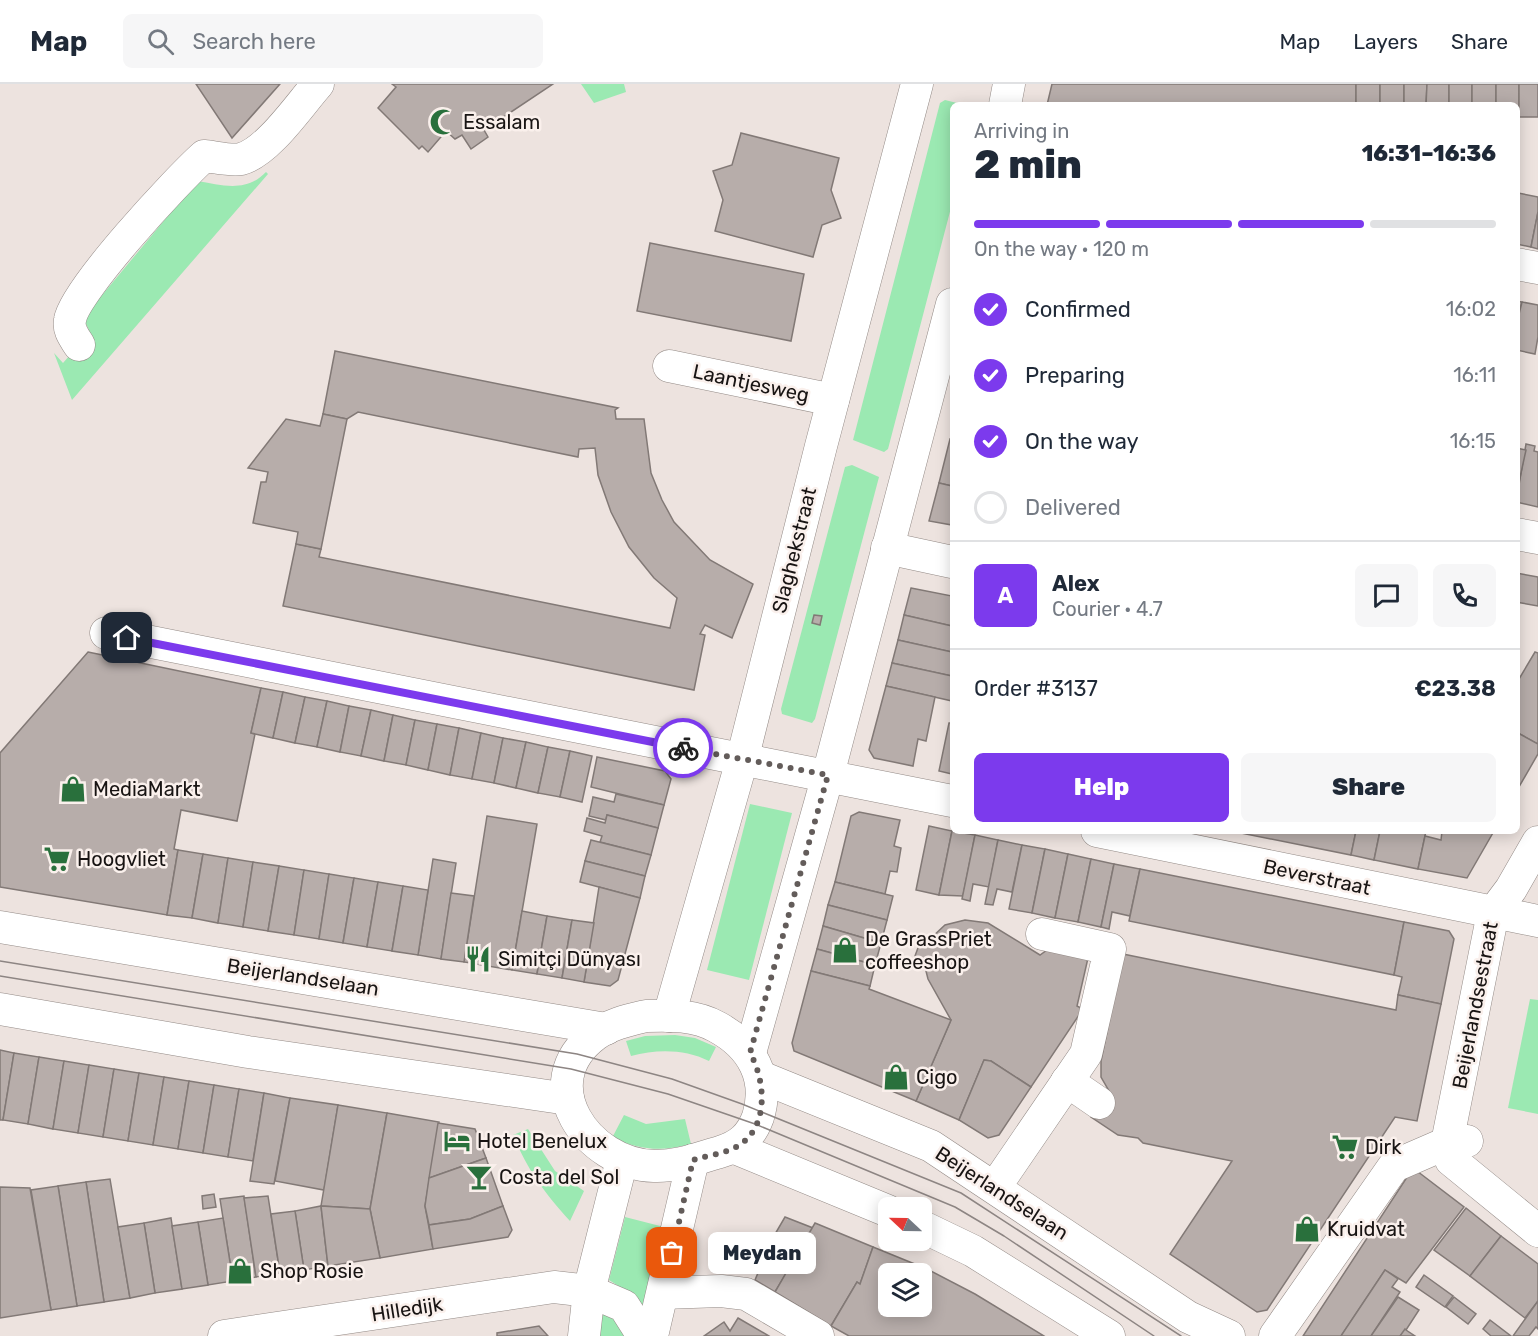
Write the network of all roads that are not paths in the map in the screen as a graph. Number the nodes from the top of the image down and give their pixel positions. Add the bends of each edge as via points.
1 (318, 84) edge
2 (917, 84) edge
3 (1009, 84) edge
4 (1006, 102) edge
5 (1520, 265) edge
6 (1538, 268) edge
7 (950, 311) edge
8 (79, 345) dead end
9 (669, 366) dead end
10 (833, 400) junction
11 (1520, 535) edge
12 (1538, 538) edge
13 (887, 548) junction
14 (950, 562) edge
15 (106, 633) dead end
16 (742, 760) junction
17 (828, 775) junction
18 (950, 801) edge
19 (1111, 834) edge
20 (1538, 842) edge
21 (1493, 913) junction
22 (1538, 921) edge
23 (0, 927) edge
24 (1042, 934) dead end
25 (0, 1009) edge
26 (669, 1016) junction
27 (606, 1029) junction
28 (755, 1065) junction
29 (1067, 1081) junction
30 (568, 1099) junction
31 (1099, 1103) dead end
32 (1457, 1142) junction
33 (735, 1148) junction
34 (622, 1160) junction
35 (693, 1160) junction
36 (995, 1187) junction
37 (878, 1207) edge
38 (932, 1231) edge
39 (1538, 1231) edge
40 (589, 1291) junction
41 (663, 1293) junction
42 (224, 1336) edge
43 (584, 1336) edge
44 (643, 1336) edge
45 (652, 1336) edge
46 (818, 1336) edge
47 (1109, 1336) edge
48 (1229, 1336) edge
49 (1275, 1336) edge

1 - 8 street via 255,152 240,159 204,156 179,178 88,285 71,312 70,332
2 - 10 street, Slaghekstraat
3 - 4 street
5 - 6 street
7 - 13 street
9 - 10 street, Laantjesweg
10 - 16 street, Slaghekstraat
11 - 12 street
13 - 14 street
13 - 17 street
15 - 16 street
16 - 17 street
16 - 26 street, Slaghekstraat
17 - 18 street
17 - 28 street
19 - 21 street, Beverstraat
20 - 21 street, Beijerlandsestraat
21 - 22 street, Beverstraat
21 - 32 street, Beijerlandsestraat
23 - 27 street, Beijerlandselaan
24 - 29 street via 1110,949 1086,1054
25 - 30 street via 248,1052
26 - 27 street via 646,1016
26 - 28 street via 716,1026 740,1042
27 - 30 street via 577,1054 568,1083
28 - 33 street via 763,1098 755,1124
28 - 36 street, Beijerlandselaan via 931,1146
29 - 31 street
29 - 36 street
30 - 34 street via 573,1117 588,1137
32 - 39 street via 1451,1160
32 - 49 street via 1394,1166
33 - 35 street
33 - 37 street
34 - 35 street via 655,1167
34 - 40 street
35 - 41 street
36 - 48 street, Beijerlandselaan via 1188,1317
38 - 47 street via 973,1251
40 - 42 street, Hilledijk via 554,1287
40 - 43 street
40 - 44 street via 624,1306
41 - 45 street
41 - 46 street via 746,1294

